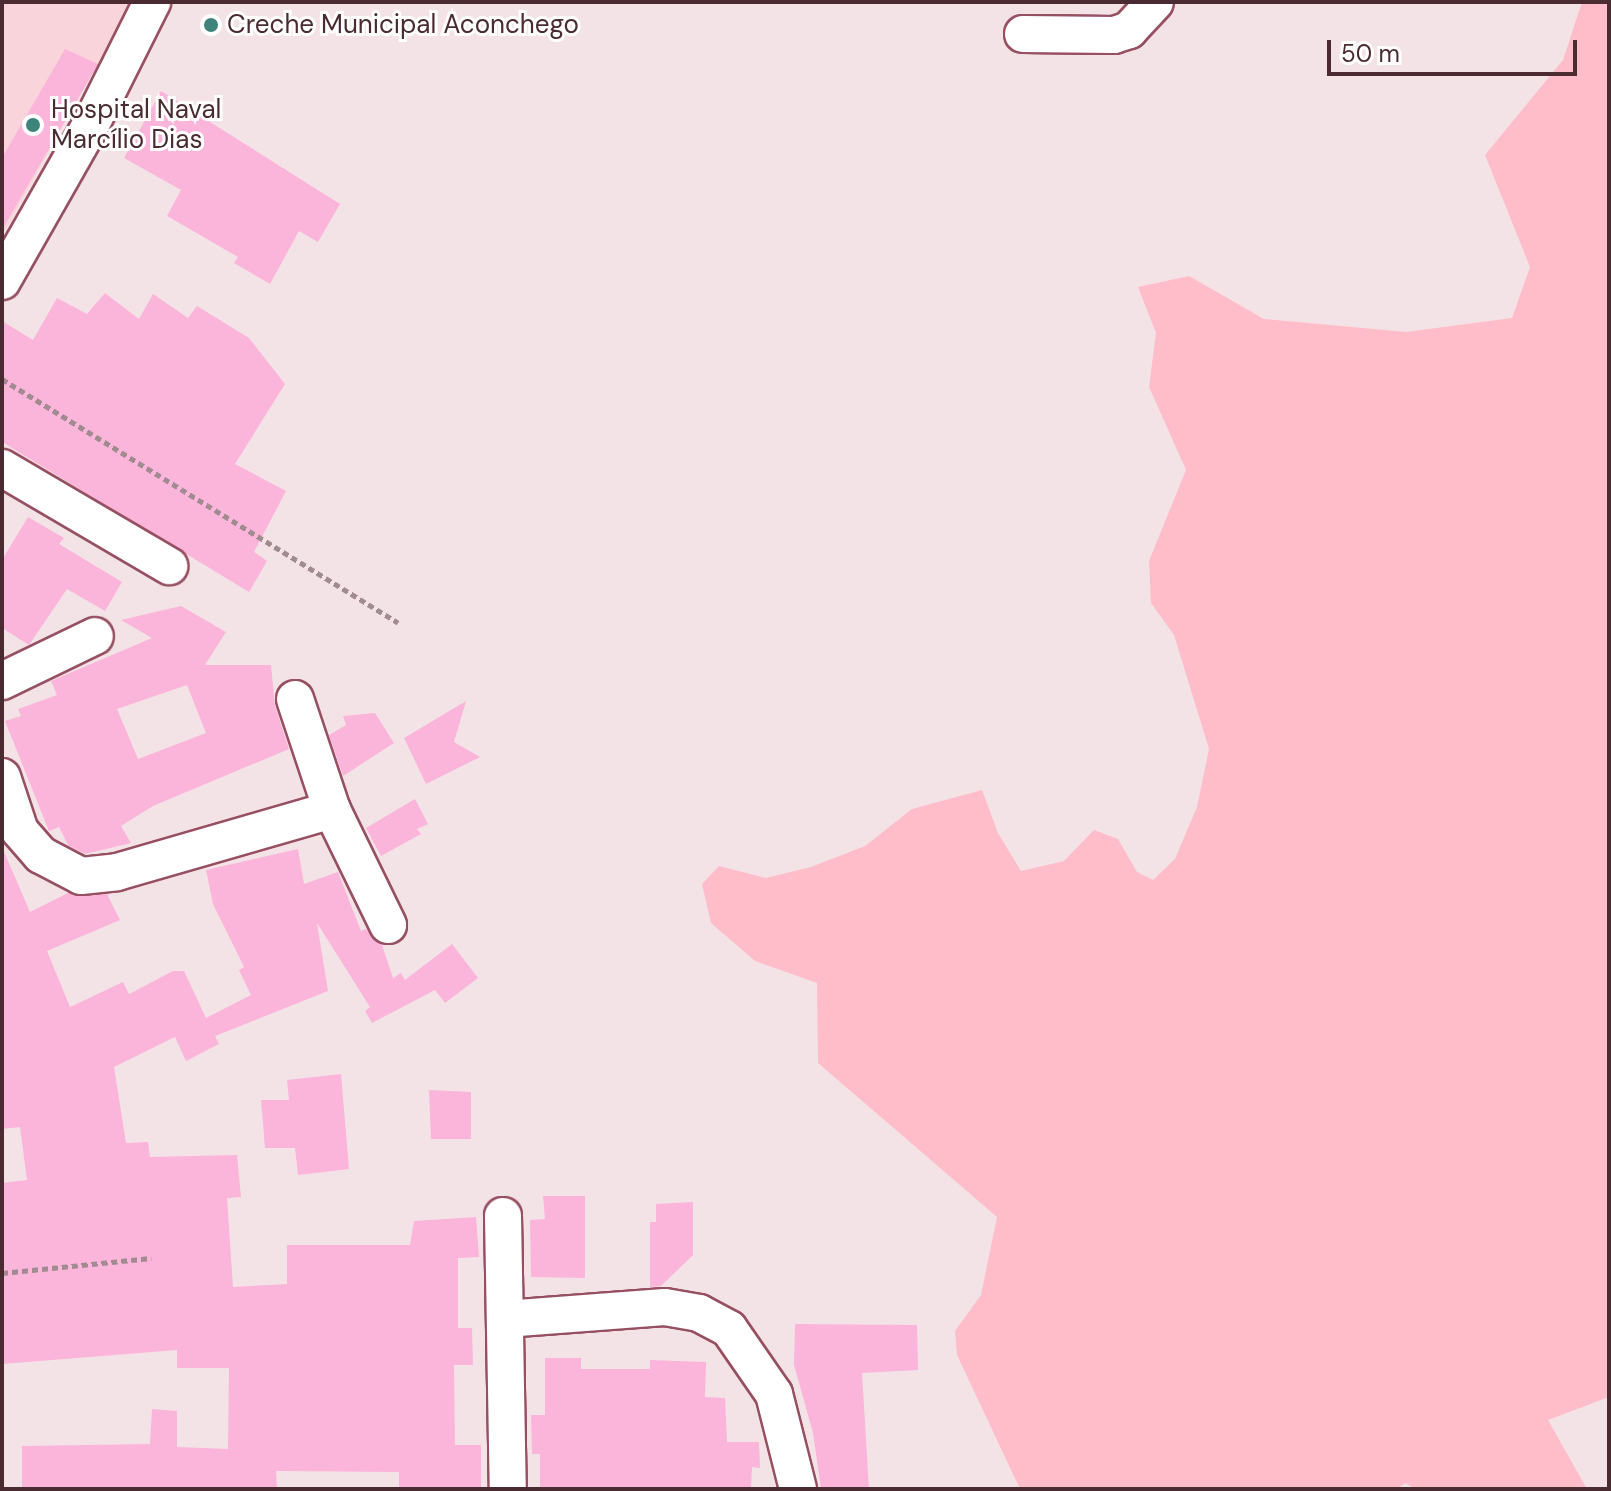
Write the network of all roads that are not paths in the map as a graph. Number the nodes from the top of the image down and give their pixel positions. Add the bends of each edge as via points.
1 (152, 2) edge
2 (1155, 2) edge
3 (1023, 34) dead end
4 (2, 281) edge
5 (2, 468) edge
6 (169, 566) dead end
7 (95, 636) dead end
8 (2, 681) edge
9 (295, 699) dead end
10 (2, 777) edge
11 (332, 810) junction
12 (11, 834) edge
13 (388, 925) dead end
14 (503, 1216) dead end
15 (505, 1319) junction
16 (508, 1489) edge
17 (798, 1489) edge

1 - 4 street via 89,128
2 - 3 street via 1129,30 1114,35
5 - 6 street
7 - 8 street
9 - 11 street
10 - 12 street
11 - 12 street via 98,877 64,870
11 - 13 street
14 - 15 street
15 - 16 street
15 - 17 street via 665,1307 699,1313 729,1329 774,1394

